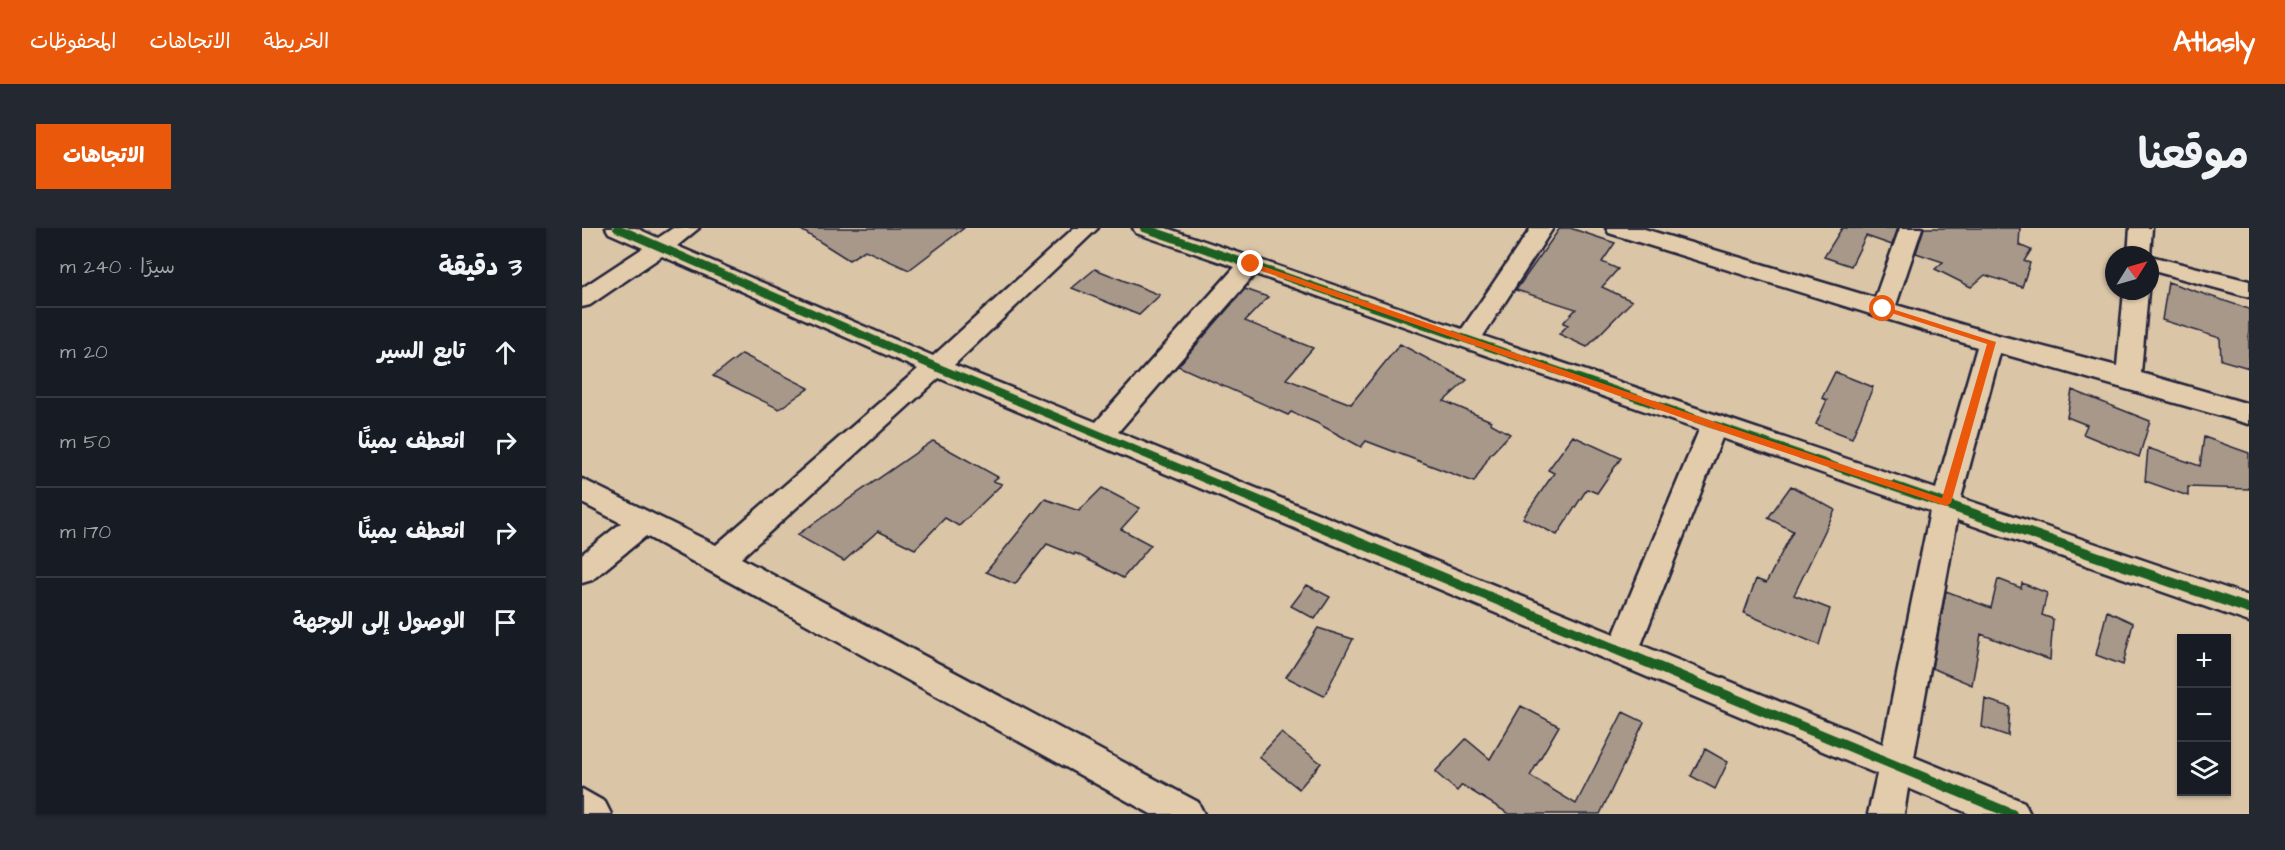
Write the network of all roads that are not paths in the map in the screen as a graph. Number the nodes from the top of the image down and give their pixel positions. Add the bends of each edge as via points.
1 (617, 228) edge
2 (688, 228) edge
3 (1087, 228) edge
4 (1144, 228) edge
5 (1542, 228) edge
6 (1617, 228) edge
7 (1911, 228) edge
8 (2141, 228) edge
9 (2140, 246) edge
10 (658, 247) junction
11 (1251, 264) junction
12 (2159, 264) edge
13 (2249, 289) edge
14 (582, 299) edge
15 (2135, 300) edge
16 (1883, 309) junction
17 (1468, 339) junction
18 (1991, 342) junction
19 (936, 367) junction
20 (2128, 378) junction
21 (2249, 414) edge
22 (1714, 426) junction
23 (1100, 435) junction
24 (582, 489) edge
25 (1946, 503) junction
26 (644, 521) junction
27 (719, 560) junction
28 (582, 571) edge
29 (2249, 609) edge
30 (1623, 650) junction
31 (1896, 764) junction
32 (582, 806) edge
33 (1170, 810) edge
34 (594, 814) edge
35 (1886, 814) edge
36 (2012, 814) edge

1 - 10 street
2 - 10 street
3 - 19 street
4 - 11 street
5 - 17 street
6 - 16 street
7 - 16 street
8 - 9 street
10 - 14 street
10 - 19 street
11 - 17 street
11 - 23 street
12 - 13 street
15 - 20 street
16 - 18 street
17 - 22 street
18 - 20 street
18 - 25 street
19 - 23 street
19 - 27 street
20 - 21 street
22 - 25 street
22 - 30 street
23 - 30 street
24 - 26 street
25 - 29 street
25 - 31 street
26 - 27 street
26 - 28 street
27 - 33 street
30 - 31 street
31 - 35 street
31 - 36 street
32 - 34 street

